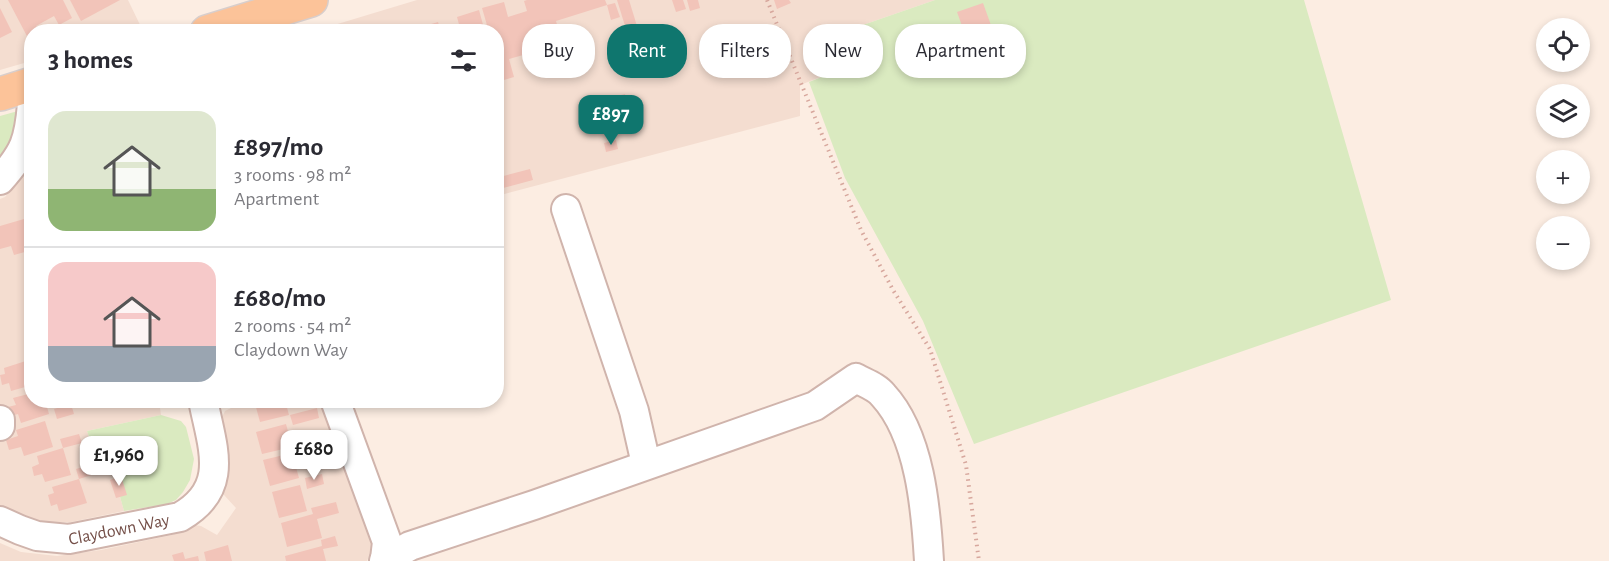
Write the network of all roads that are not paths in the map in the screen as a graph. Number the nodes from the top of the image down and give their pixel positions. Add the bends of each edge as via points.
1 (311, 0) edge
2 (233, 24) edge
3 (24, 86) edge
4 (0, 94) edge
5 (24, 146) edge
6 (0, 180) edge
7 (566, 208) dead end
8 (204, 408) edge
9 (337, 408) edge
10 (0, 420) edge
11 (0, 426) edge
12 (646, 464) junction
13 (0, 521) edge
14 (385, 560) edge
15 (929, 561) edge

1 - 2 main road
3 - 4 main road
5 - 6 street
7 - 12 street via 634,411
8 - 13 street, Claydown Way via 215,466 208,491 187,513 69,539 37,536
9 - 14 street via 387,542
10 - 11 street
12 - 14 street via 410,546
12 - 15 street via 815,406 856,378 882,393 906,434 920,481

